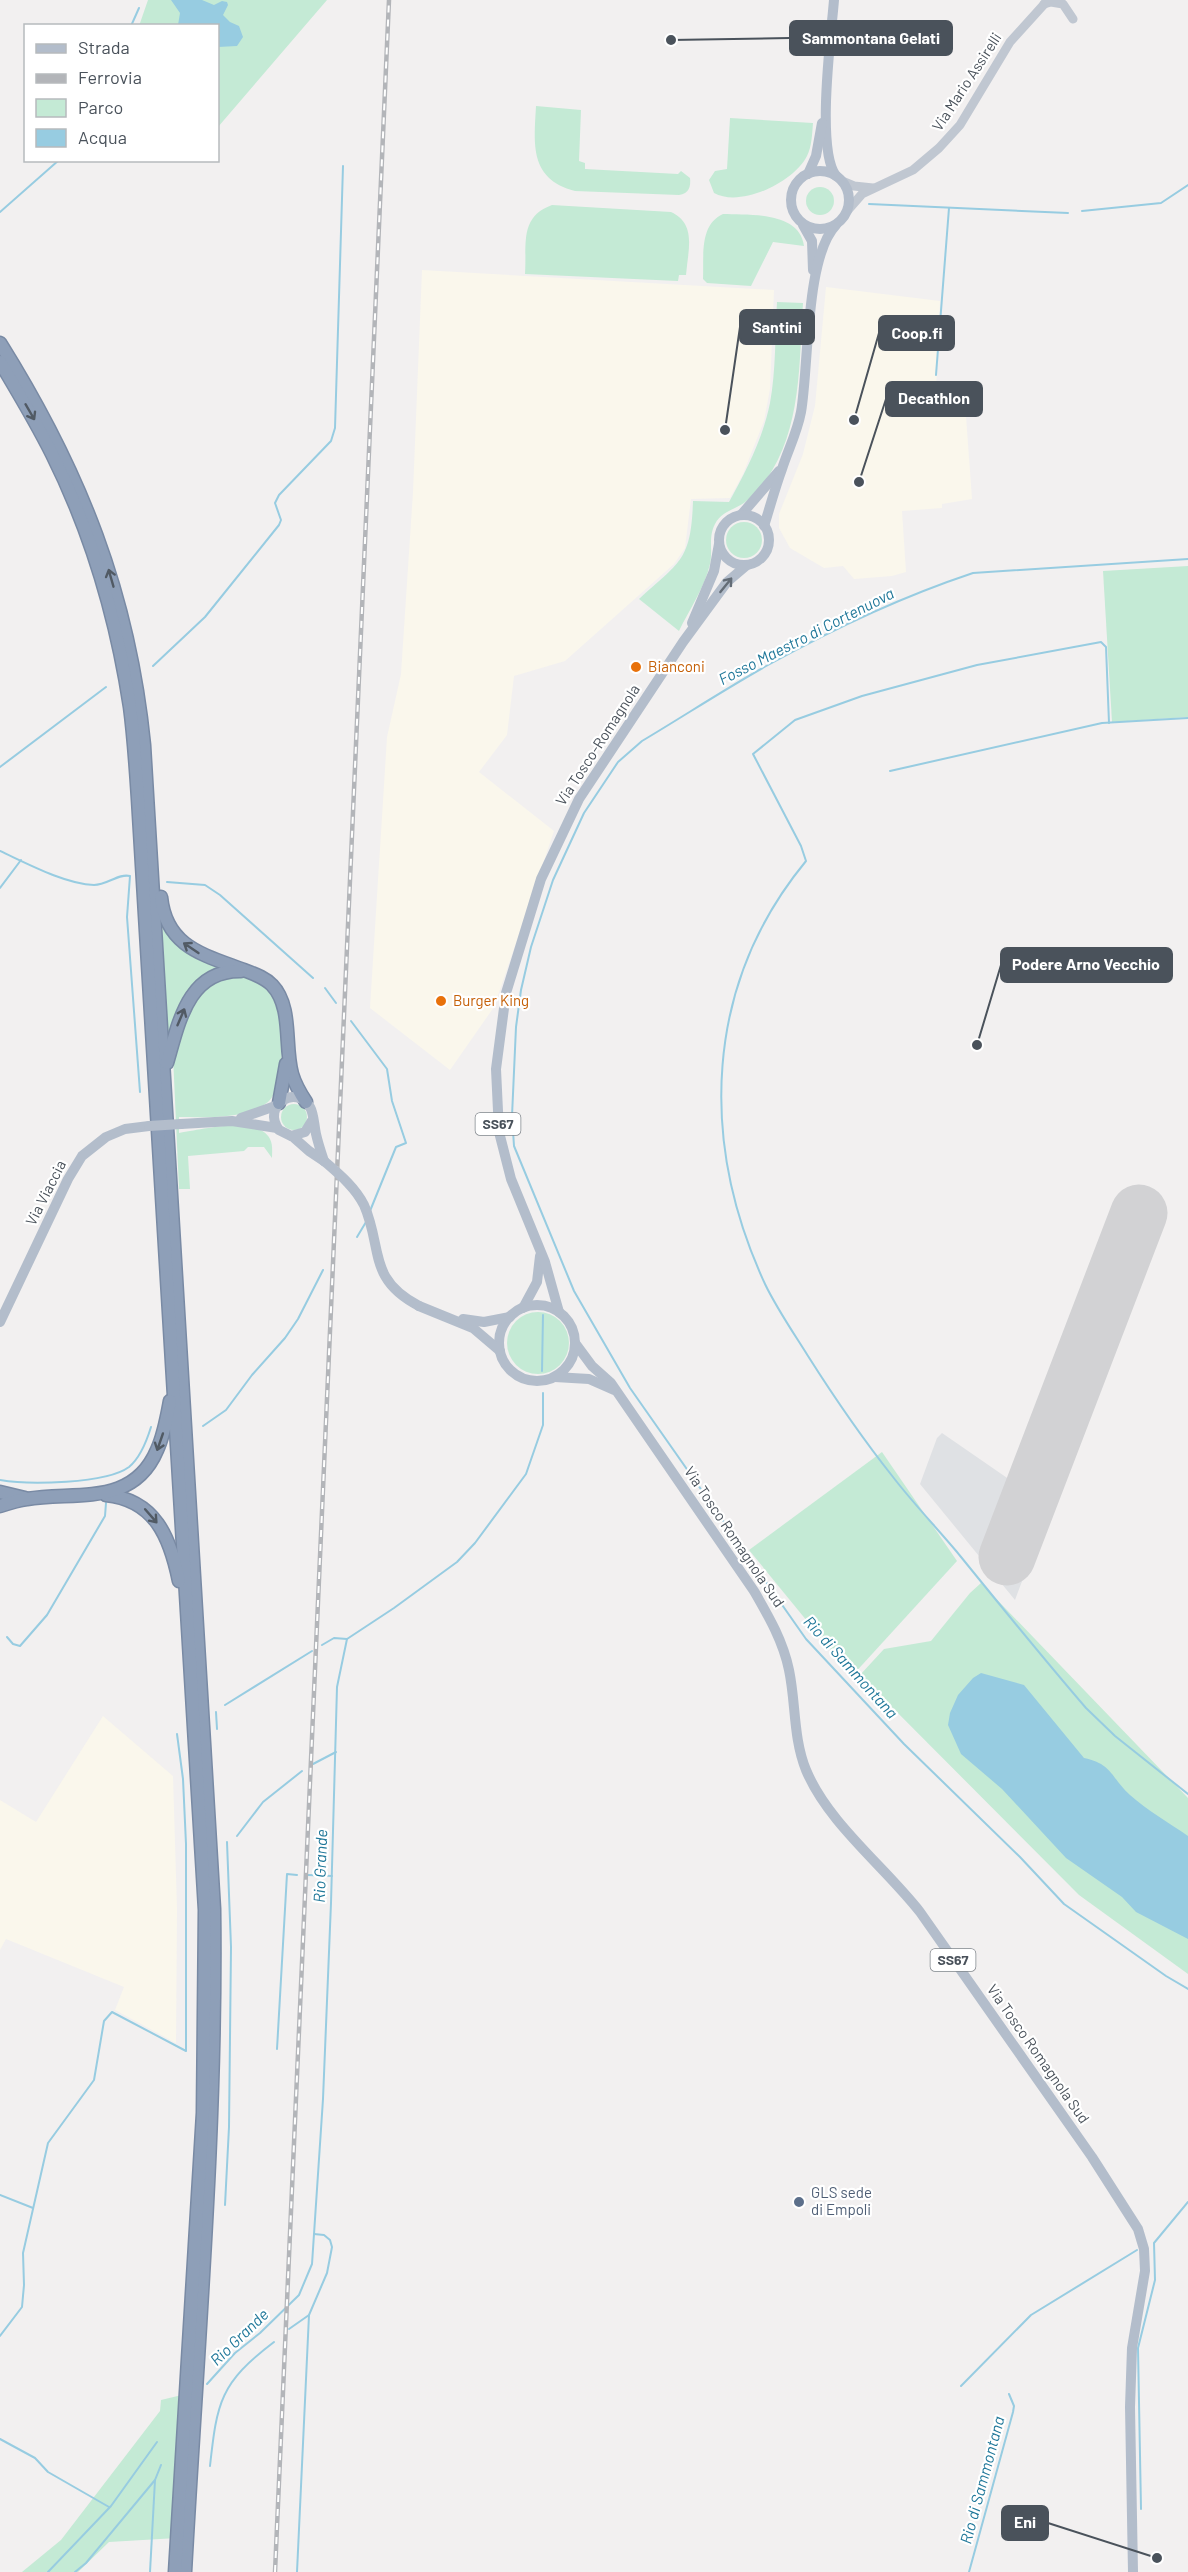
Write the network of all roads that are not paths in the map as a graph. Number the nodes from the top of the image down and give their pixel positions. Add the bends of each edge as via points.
1 (834, 0) edge
2 (1044, 3) edge
3 (1073, 19) dead end
4 (828, 93) junction
5 (808, 174) junction
6 (839, 178) junction
7 (873, 188) junction
8 (848, 210) junction
9 (801, 222) junction
10 (836, 225) junction
11 (813, 285) junction
12 (0, 343) edge
13 (0, 362) edge
14 (783, 466) junction
15 (741, 515) junction
16 (764, 526) junction
17 (719, 544) junction
18 (747, 565) junction
19 (683, 642) junction
20 (152, 858) junction
21 (245, 971) junction
22 (287, 1042) junction
23 (164, 1073) junction
24 (306, 1102) junction
25 (278, 1104) junction
26 (313, 1119) junction
27 (232, 1121) junction
28 (277, 1128) junction
29 (292, 1136) junction
30 (324, 1161) junction
31 (540, 1249) junction
32 (523, 1308) junction
33 (559, 1312) junction
34 (448, 1316) junction
35 (510, 1317) junction
36 (0, 1322) edge
37 (575, 1343) junction
38 (501, 1351) junction
39 (554, 1377) junction
40 (173, 1385) junction
41 (617, 1391) junction
42 (0, 1492) edge
43 (99, 1494) junction
44 (26, 1499) junction
45 (0, 1506) edge
46 (189, 1632) junction
47 (175, 2572) edge
48 (185, 2572) edge
49 (1133, 2572) edge

1 - 4 main road
2 - 3 street via 1063,4
2 - 7 street, Via Mario Assirelli via 1010,42 950,137 913,170
4 - 5 main road via 816,156
4 - 6 main road via 828,155
5 - 6 main road via 822,171
5 - 9 main road via 797,183 791,198
6 - 7 street via 854,186
6 - 8 main road via 849,195
7 - 8 street, Via Mario Assirelli via 857,198
8 - 10 main road
9 - 10 main road via 818,229
9 - 11 main road via 812,241
10 - 11 main road via 823,248
11 - 14 main road via 801,413
20 -> 12 highway via 140,707 109,571 54,434
13 -> 40 highway via 53,455 81,521 109,609 126,682 138,798
14 - 15 main road
14 - 16 main road
15 - 16 main road
15 - 17 main road via 726,522
16 - 18 main road via 768,548 760,559
17 - 18 main road via 727,559
17 - 19 main road via 714,571
19 -> 18 main road via 727,582
19 - 31 main road, Via Tosco-Romagnola / SS67 via 596,771 560,836 537,890 506,993 496,1069 499,1132 511,1179
21 -> 20 highway via 194,951 175,935 164,913
20 - 23 highway
21 - 22 highway via 264,978 277,992 283,1005
23 -> 21 highway via 178,1025 196,989 220,973
22 - 24 highway via 292,1075
22 - 25 highway
23 - 48 highway via 214,1951 210,2132
24 - 25 main road via 293,1097
24 - 26 main road
25 - 27 main road
25 - 28 main road via 274,1116
26 - 29 main road via 307,1131
26 - 30 main road
27 - 28 main road
27 - 36 main road, Via Viaccia, bridge via 124,1130 106,1137 82,1156
28 - 29 main road
29 - 30 main road
30 - 34 main road, bridge via 351,1185 363,1204 384,1275 403,1296
31 - 32 main road, Via Tosco-Romagnola / SS67 via 537,1282
31 - 33 main road, Via Tosco-Romagnola / SS67
32 - 33 main road via 540,1305
32 - 35 main road, SS67
33 - 37 main road, SS67 via 569,1323
34 - 35 main road via 484,1322
34 - 38 main road via 473,1328
35 - 38 main road via 502,1332
37 - 39 main road via 571,1361
37 - 41 main road, Via Tosco Romagnola Sud / SS67
38 - 39 main road via 507,1367 518,1376 536,1382
39 - 41 main road via 589,1379
40 -> 43 highway via 161,1440 148,1467 125,1487
40 - 46 highway
41 - 49 main road, Via Tosco Romagnola Sud / SS67 via 771,1620 783,1645 797,1734 817,1794 920,1912 1138,2229 1145,2271 1132,2348
42 - 44 highway
43 - 44 highway
43 -> 46 highway via 135,1502 156,1521 172,1551
44 - 45 highway
46 - 47 highway via 205,1910 205,2033

